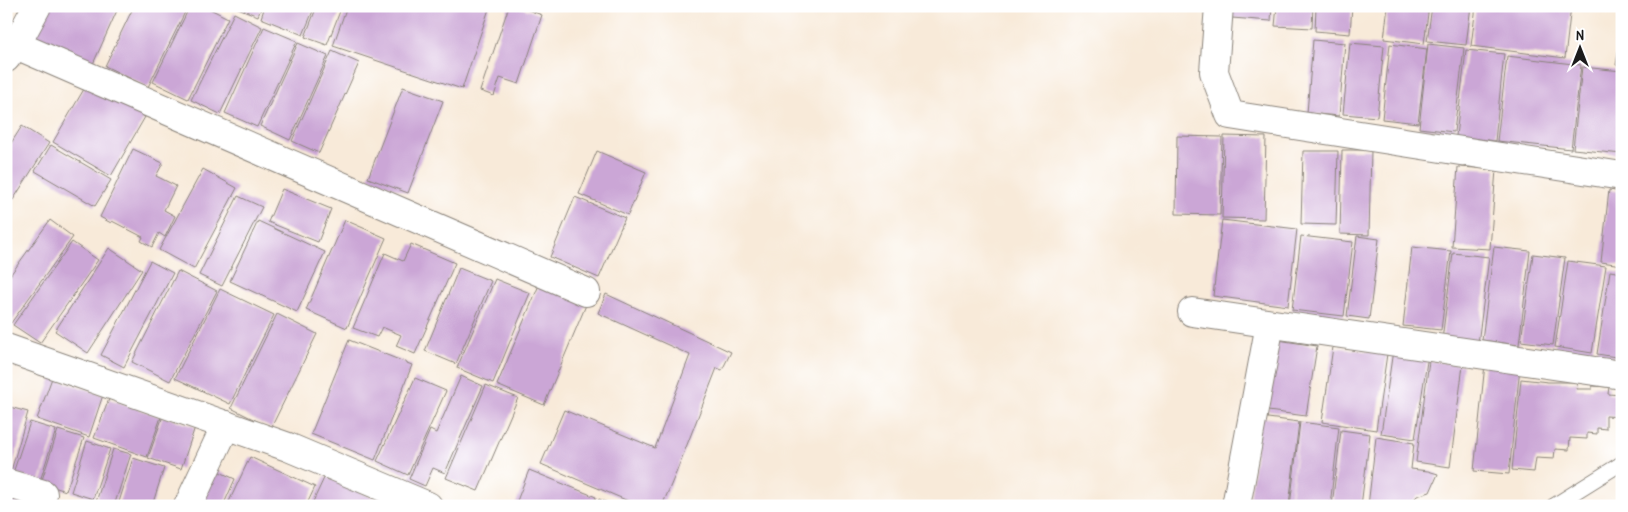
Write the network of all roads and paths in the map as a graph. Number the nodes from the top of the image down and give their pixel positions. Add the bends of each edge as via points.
1 (37, 6) edge
2 (1219, 6) edge
3 (11, 52) edge
4 (1622, 176) edge
5 (586, 292) dead end
6 (1192, 312) dead end
7 (1270, 324) junction
8 (6, 348) edge
9 (1622, 375) edge
10 (226, 426) junction
11 (1622, 463) edge
12 (6, 483) edge
13 (43, 494) dead end
14 (188, 506) edge
15 (428, 506) edge
16 (1236, 506) edge
17 (1553, 506) edge

1 - 3 street
2 - 4 street via 1214,72 1230,116
3 - 5 street
6 - 7 street
7 - 9 street
7 - 16 street
8 - 10 street
10 - 14 street
10 - 15 street via 288,447
11 - 17 lane
12 - 13 street

